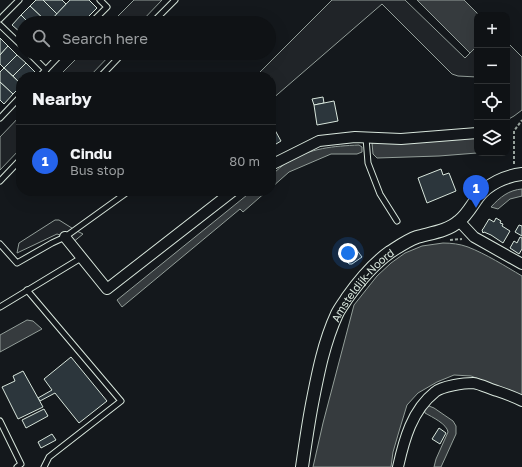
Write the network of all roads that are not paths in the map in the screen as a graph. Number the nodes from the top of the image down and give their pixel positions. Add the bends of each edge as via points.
1 (19, 0) edge
2 (100, 0) edge
3 (175, 0) edge
4 (98, 16) edge
5 (159, 16) edge
6 (0, 19) edge
7 (0, 25) edge
8 (16, 40) edge
9 (36, 60) edge
10 (55, 60) edge
11 (116, 60) edge
12 (46, 70) joint
13 (105, 72) edge
14 (16, 101) edge
15 (0, 118) edge
16 (474, 133) edge
17 (366, 138) junction
18 (276, 162) edge
19 (16, 164) edge
20 (518, 175) edge
21 (0, 181) edge
22 (122, 196) edge
23 (227, 196) edge
24 (397, 221) dead end
25 (459, 221) junction
26 (64, 237) junction
27 (0, 244) edge
28 (82, 258) junction
29 (522, 264) edge
30 (28, 290) junction
31 (0, 307) edge
32 (522, 401) edge
33 (0, 421) edge
34 (17, 467) edge
35 (44, 467) edge
36 (302, 467) edge
37 (398, 467) edge

1 - 6 lane
2 - 4 lane via 107,7
3 - 5 lane
7 - 8 lane
9 - 12 lane
10 - 12 lane
11 - 13 lane
14 - 15 lane
16 - 17 street via 401,139
17 - 18 street via 319,141
17 - 24 lane via 368,163 380,194
19 - 21 lane
20 - 25 street via 487,187
22 - 26 lane
23 - 28 street via 107,289
25 - 29 street via 474,237
25 - 36 street, Amsteldijk-Noord via 443,230 415,238 390,252 368,270 338,312 324,348
26 - 27 lane via 17,263
26 - 28 street
28 - 30 lane
30 - 31 lane
30 - 35 lane via 121,401 49,457
32 - 37 street via 475,383 457,384 436,391 422,405 412,422
33 - 34 lane via 21,464

